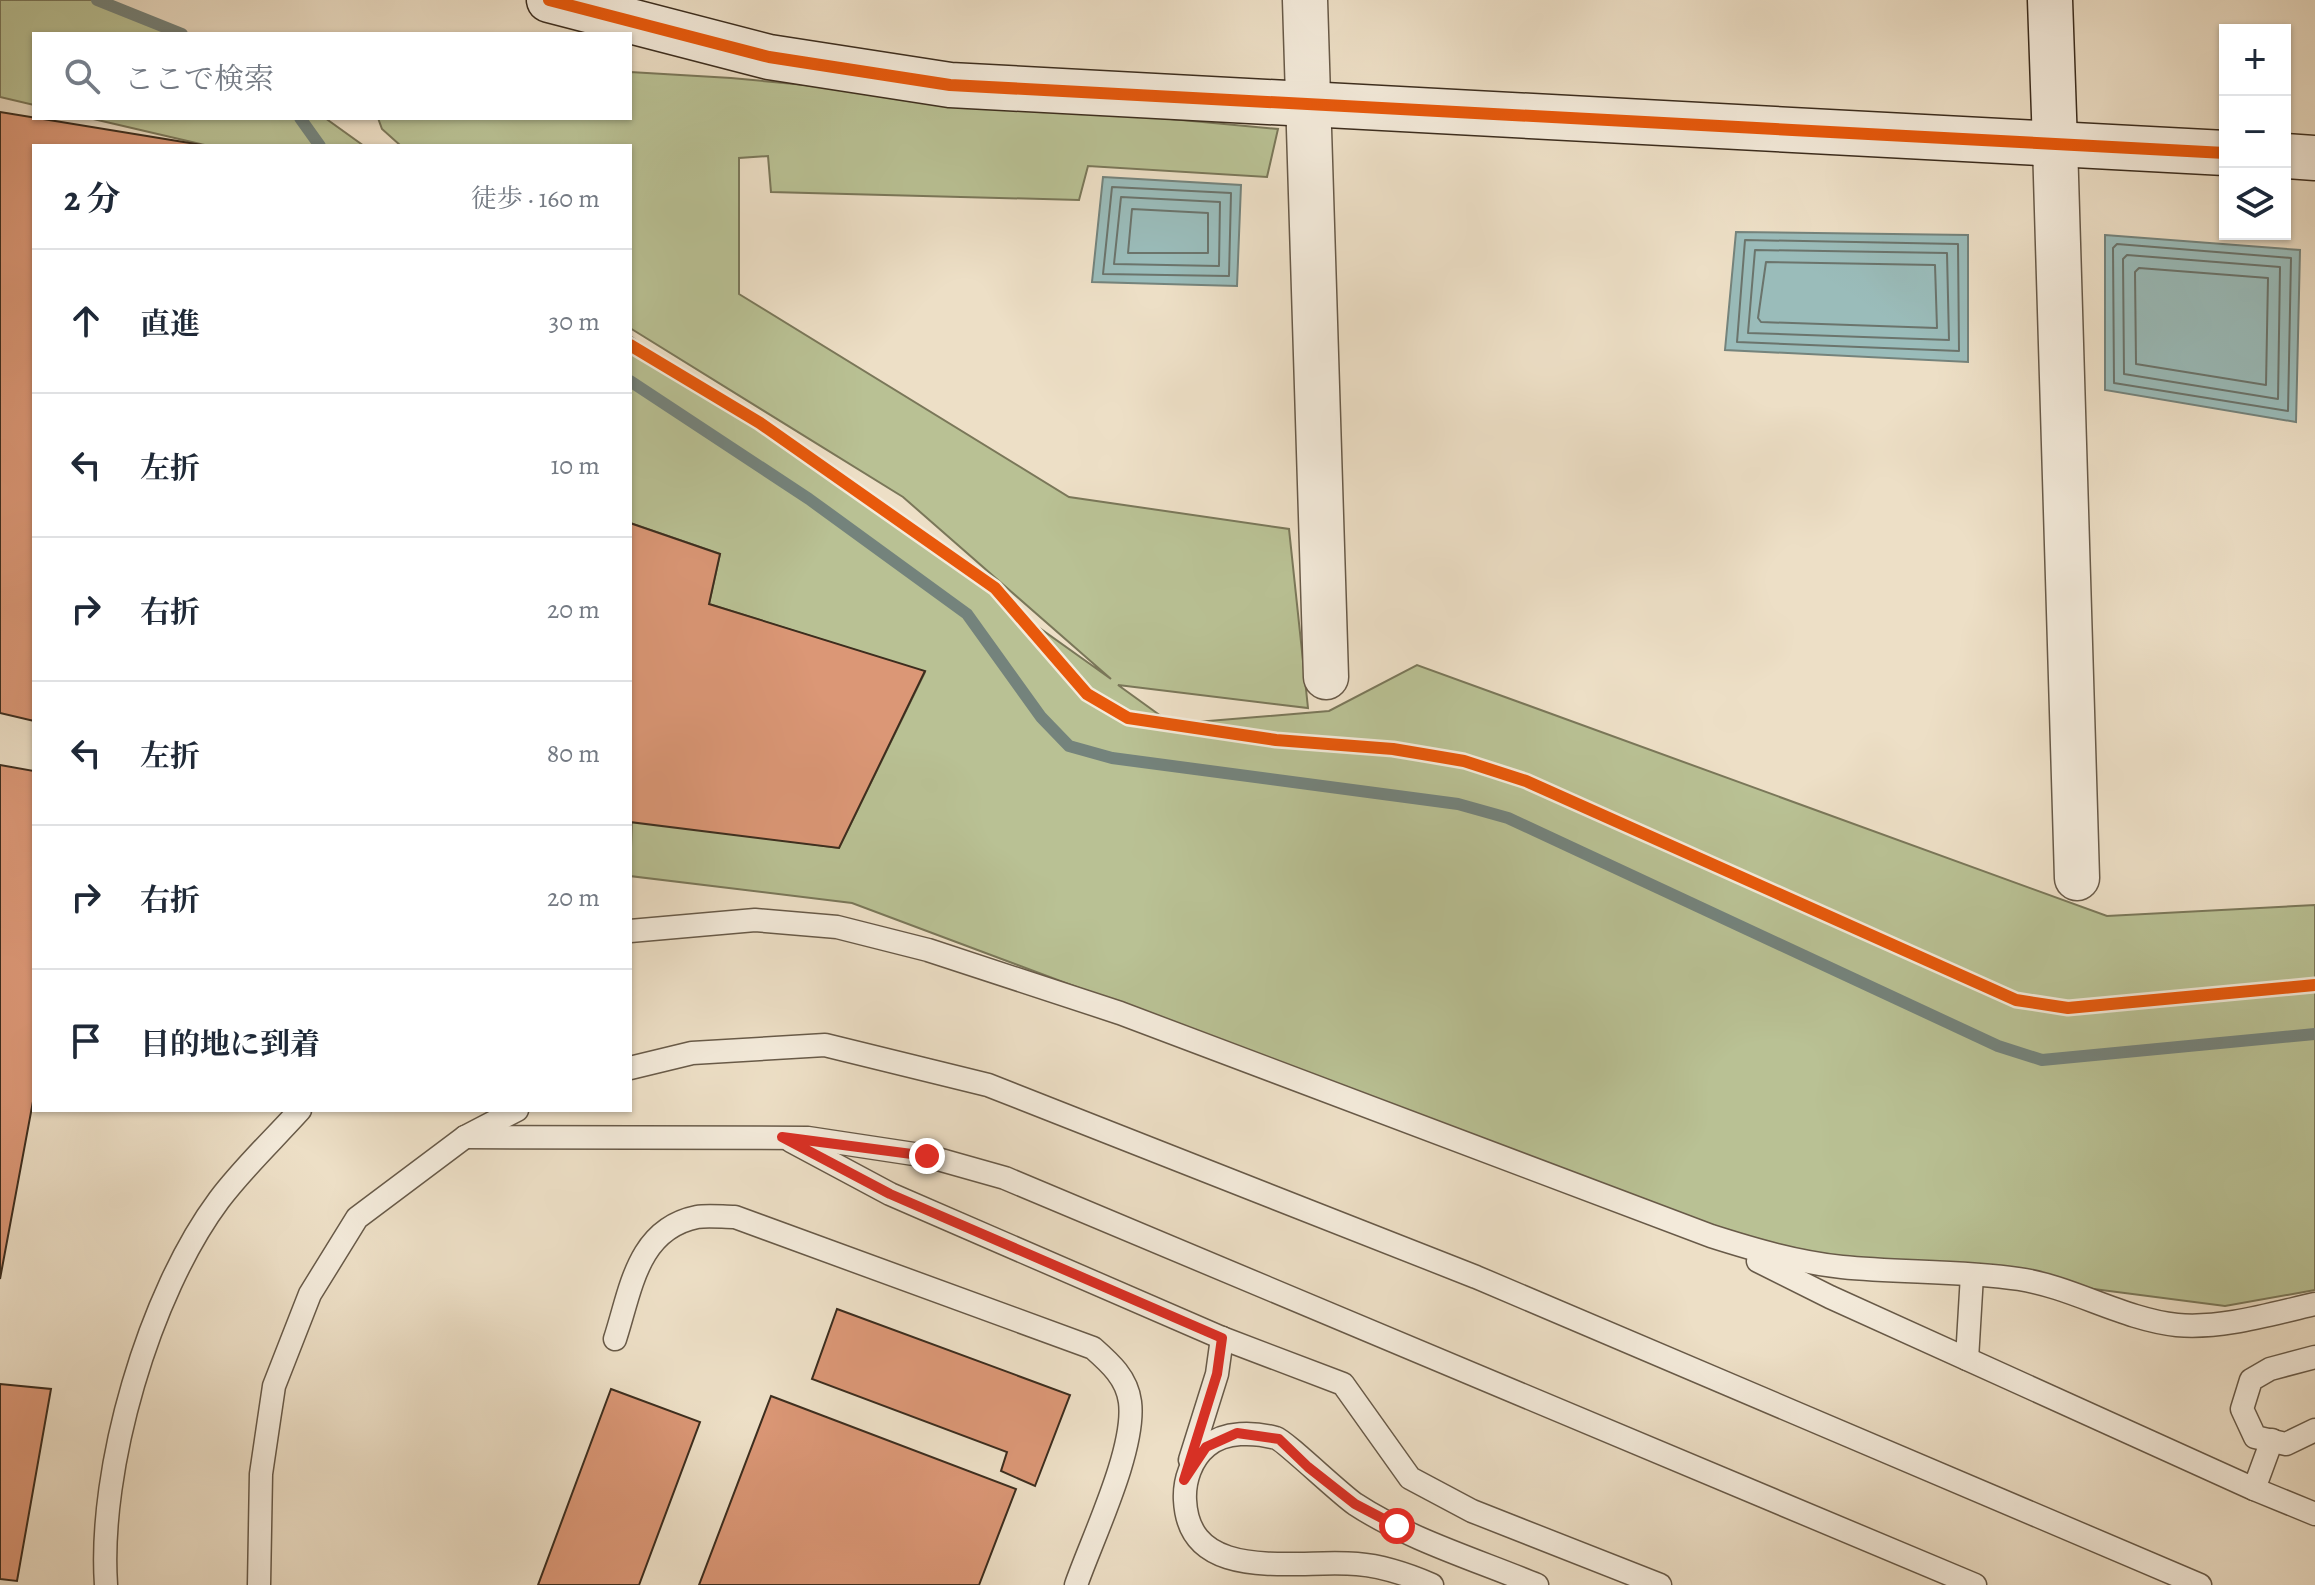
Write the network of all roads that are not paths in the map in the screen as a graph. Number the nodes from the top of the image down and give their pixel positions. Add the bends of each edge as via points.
1 (1305, 0) edge
2 (2050, 0) edge
3 (563, 3) edge
4 (1307, 105) junction
5 (2055, 144) junction
6 (2219, 153) edge
7 (2291, 156) edge
8 (2315, 158) edge
9 (1326, 677) dead end
10 (2077, 878) dead end
11 (632, 931) edge
12 (632, 1068) edge
13 (298, 1112) edge
14 (513, 1112) edge
15 (465, 1137) junction
16 (782, 1137) junction
17 (1704, 1233) junction
18 (1972, 1275) junction
19 (2315, 1304) edge
20 (1222, 1338) junction
21 (615, 1339) dead end
22 (2315, 1357) edge
23 (1967, 1359) junction
24 (2315, 1430) edge
25 (2272, 1440) junction
26 (1184, 1480) junction
27 (2254, 1489) junction
28 (2315, 1514) edge
29 (106, 1585) edge
30 (259, 1585) edge
31 (1076, 1585) edge
32 (1432, 1585) edge
33 (1537, 1585) edge
34 (1660, 1585) edge
35 (1975, 1585) edge
36 (2200, 1585) edge

1 - 4 street
2 - 5 street
3 - 4 street via 769,57 950,85
4 - 5 street
4 - 9 street
5 - 6 street
5 - 10 street
7 - 8 street
11 - 17 lane via 755,920 837,927 928,950 1120,1013
12 - 36 lane via 692,1053 825,1045 988,1085 1476,1277
13 - 29 lane via 218,1201 173,1278 144,1352 119,1441 104,1561
14 - 15 lane
15 - 16 lane
15 - 30 lane via 357,1218 310,1294 274,1386 261,1474
16 - 20 lane via 890,1194
16 - 35 lane via 927,1156 1005,1178
17 - 18 lane via 1782,1258
17 - 23 lane
18 - 19 lane via 2019,1279 2178,1325 2245,1320
18 - 23 lane
20 - 26 lane via 1217,1374
20 - 34 lane via 1343,1384 1410,1478 1472,1511
21 - 31 lane via 643,1251 660,1232 697,1217 735,1217 1093,1348 1117,1369 1130,1401 1129,1438
22 - 25 lane via 2251,1380 2242,1409 2255,1437
23 - 27 lane
24 - 25 lane via 2286,1444
25 - 27 lane
26 - 32 lane via 1185,1521 1211,1556 1246,1567 1358,1564
26 - 33 lane via 1206,1447 1226,1437 1237,1433 1279,1439 1355,1504
27 - 28 lane

